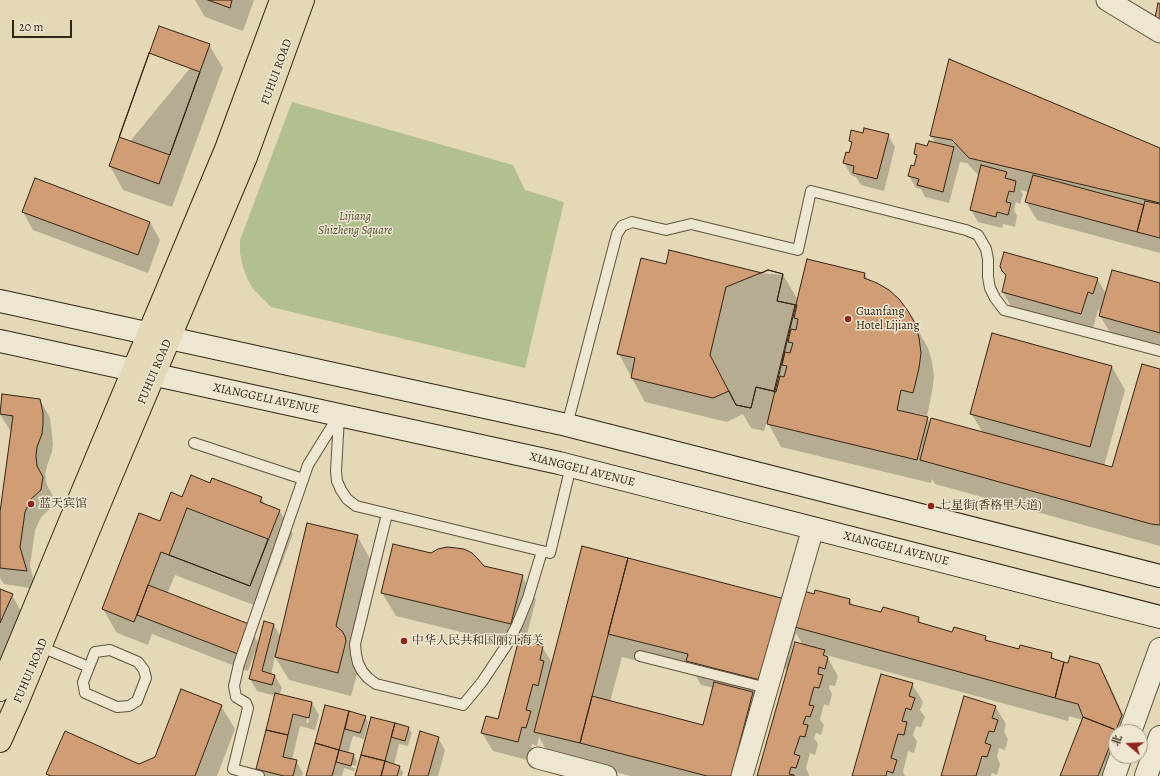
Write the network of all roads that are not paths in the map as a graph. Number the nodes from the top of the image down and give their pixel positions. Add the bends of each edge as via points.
1 (281, 0) edge
2 (303, 0) edge
3 (1107, 0) edge
4 (1160, 32) edge
5 (0, 301) edge
6 (159, 336) junction
7 (0, 341) edge
8 (1160, 351) edge
9 (143, 373) junction
10 (339, 415) junction
11 (568, 425) junction
12 (194, 443) dead end
13 (571, 466) junction
14 (303, 479) junction
15 (388, 514) junction
16 (813, 528) junction
17 (542, 551) junction
18 (1160, 576) edge
19 (1160, 617) edge
20 (41, 647) junction
21 (1160, 649) edge
22 (640, 656) dead end
23 (89, 667) junction
24 (767, 688) junction
25 (0, 690) edge
26 (1133, 724) edge
27 (1160, 738) edge
28 (0, 741) edge
29 (538, 758) dead end
30 (1118, 764) edge
31 (594, 774) edge
32 (259, 776) edge
33 (742, 776) edge
34 (1114, 776) edge
35 (1146, 776) edge

1 - 6 main road, FUHUI ROAD
2 - 6 main road, FUHUI ROAD via 246,157
3 - 4 street
5 - 6 main road
6 - 9 main road, FUHUI ROAD
6 - 11 main road
7 - 9 main road, XIANGGELI AVENUE
8 - 11 lane via 1004,310 990,288 986,249 978,235 812,191 798,250 691,224 666,230 632,222 622,226 617,234
9 - 10 main road, XIANGGELI AVENUE
9 - 20 main road, FUHUI ROAD
9 - 25 main road, FUHUI ROAD
10 - 13 main road, XIANGGELI AVENUE
10 - 14 lane via 308,465
10 - 15 lane via 336,470 341,490 356,506
11 - 18 main road
12 - 14 lane
13 - 16 main road, XIANGGELI AVENUE
13 - 17 lane via 550,553
14 - 32 lane via 234,686 236,697 246,703 248,708 233,770
15 - 17 lane
15 - 17 lane via 356,644 358,663 365,675 376,684 463,705 482,682 517,625
16 - 19 main road, XIANGGELI AVENUE
16 - 24 street
20 - 23 lane
20 - 28 main road, FUHUI ROAD
21 - 26 main road
22 - 24 lane
23 - 23 lane via 83,682 85,693 117,707 129,706 136,701 146,678 138,662 110,650 95,652
24 - 33 street
27 - 35 main road
29 - 31 street
30 - 34 main road

